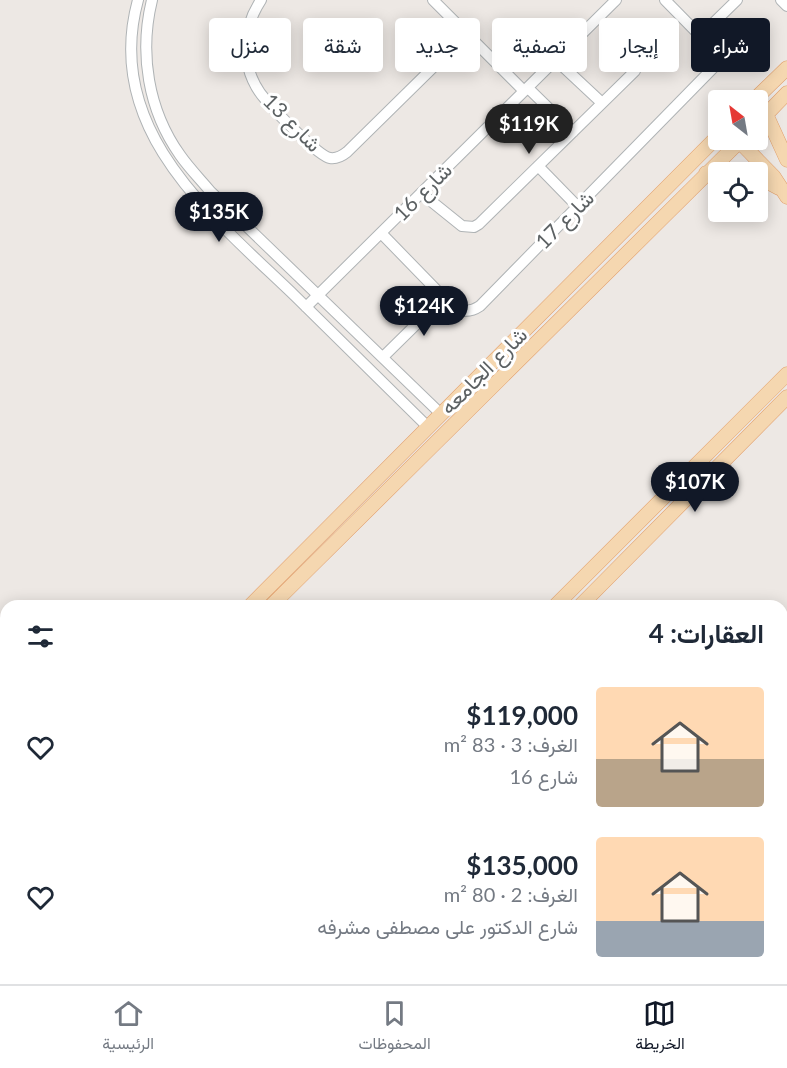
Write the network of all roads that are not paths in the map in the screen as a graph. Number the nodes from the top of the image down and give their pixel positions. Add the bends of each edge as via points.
1 (138, 0) edge
2 (152, 0) edge
3 (261, 0) edge
4 (433, 0) edge
5 (616, 0) edge
6 (665, 0) edge
7 (737, 0) edge
8 (781, 0) edge
9 (787, 6) edge
10 (451, 18) edge
11 (718, 18) edge
12 (691, 27) edge
13 (587, 29) edge
14 (480, 46) edge
15 (787, 68) edge
16 (428, 72) edge
17 (544, 72) edge
18 (569, 72) edge
19 (633, 72) edge
20 (710, 72) edge
21 (526, 89) junction
22 (787, 93) edge
23 (768, 96) edge
24 (602, 103) junction
25 (768, 105) edge
26 (768, 126) edge
27 (573, 132) junction
28 (708, 146) edge
29 (730, 150) edge
30 (750, 150) edge
31 (787, 160) edge
32 (538, 166) junction
33 (706, 173) joint
34 (768, 183) edge
35 (421, 193) junction
36 (786, 194) edge
37 (578, 207) junction
38 (381, 233) junction
39 (319, 295) junction
40 (444, 297) junction
41 (306, 307) junction
42 (383, 357) junction
43 (787, 374) edge
44 (770, 391) junction
45 (784, 400) edge
46 (441, 414) junction
47 (428, 427) junction
48 (647, 513) junction
49 (660, 526) junction
50 (633, 528) junction
51 (645, 540) junction
52 (278, 578) junction
53 (289, 588) junction
54 (256, 600) edge
55 (277, 600) edge
56 (561, 600) edge
57 (586, 600) edge

1 - 41 street via 133,22 132,69 144,119 155,142 209,213
2 - 39 street via 147,66 156,109 168,135 210,191
3 - 16 street, شارع 13 via 251,19 246,43 249,67 258,89 323,155 335,158 347,152
4 - 10 street
5 - 13 street, شارع 16
6 - 12 street
7 - 11 street
8 - 9 street
14 - 21 street
15 - 23 main road
17 - 21 street, شارع 16
18 - 24 street
19 - 24 street
20 - 37 street, شارع 17
21 - 27 street
21 - 35 street, شارع 16
22 - 25 main road
24 - 27 street
26 - 31 main road
27 - 32 street
28 - 46 main road, شارع الجامعه
29 - 33 main road, شارع الجامعه
30 - 36 main road
32 - 35 street via 474,227 462,226
32 - 37 street
33 - 53 main road, شارع الجامعه
34 - 36 main road
35 - 38 street, شارع 16
37 - 40 street, شارع 17 via 475,309 457,309
38 - 39 street, شارع 16
38 - 40 street, شارع 17
39 - 41 street, شارع 16
39 - 42 street
40 - 42 street
41 - 47 street
42 - 46 street
43 - 44 main road
44 - 45 main road
44 - 48 main road
45 - 49 main road
46 - 47 main road, شارع الجامعه
47 - 52 main road, شارع الجامعه
48 - 49 main road
48 - 50 main road
49 - 51 main road
50 - 51 main road
50 - 56 main road
51 - 57 main road
52 - 53 main road
52 - 54 main road, شارع الجامعه
53 - 55 main road, شارع الجامعه

